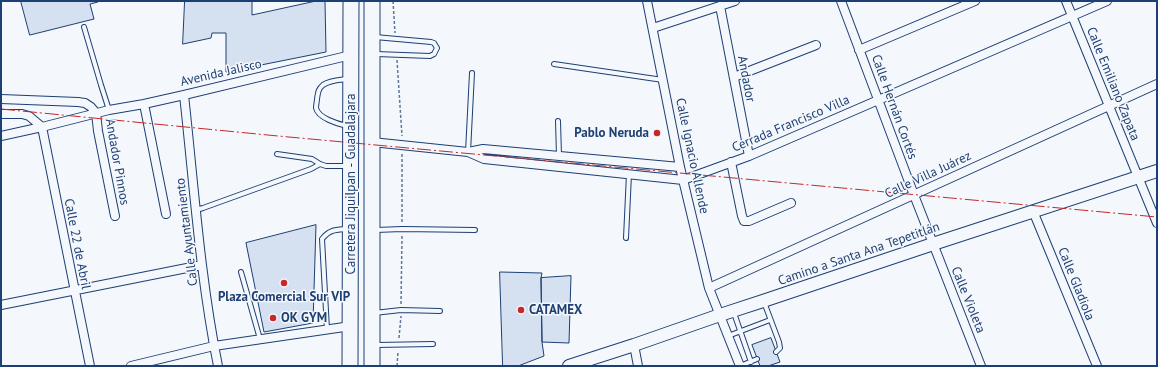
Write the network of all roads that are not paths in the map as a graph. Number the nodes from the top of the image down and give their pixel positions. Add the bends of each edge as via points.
1 (351, 1) edge
2 (372, 1) edge
3 (647, 1) edge
4 (735, 1) edge
5 (841, 1) edge
6 (975, 1) edge
7 (1066, 1) edge
8 (1107, 1) edge
9 (720, 6) junction
10 (1072, 16) junction
11 (84, 27) dead end
12 (654, 28) junction
13 (372, 37) junction
14 (816, 45) dead end
15 (859, 50) junction
16 (372, 54) junction
17 (351, 55) junction
18 (554, 64) dead end
19 (472, 73) dead end
20 (734, 77) junction
21 (351, 78) junction
22 (663, 80) junction
23 (1157, 84) edge
24 (184, 95) junction
25 (1, 99) edge
26 (878, 100) junction
27 (144, 104) junction
28 (1109, 106) junction
29 (109, 110) junction
30 (96, 113) junction
31 (1, 114) edge
32 (558, 121) dead end
33 (351, 126) junction
34 (42, 127) junction
35 (1, 136) edge
36 (372, 142) junction
37 (468, 152) junction
38 (277, 154) dead end
39 (560, 156) junction
40 (749, 156) junction
41 (731, 162) junction
42 (320, 164) junction
43 (351, 166) junction
44 (680, 167) junction
45 (1157, 171) edge
46 (629, 174) junction
47 (1138, 177) junction
48 (683, 180) junction
49 (914, 195) junction
50 (791, 203) dead end
51 (196, 210) junction
52 (1033, 211) junction
53 (166, 214) dead end
54 (115, 216) dead end
55 (1157, 223) edge
56 (351, 229) junction
57 (372, 230) junction
58 (475, 230) dead end
59 (626, 238) dead end
60 (933, 244) junction
61 (202, 265) junction
62 (241, 272) dead end
63 (709, 288) junction
64 (75, 291) junction
65 (763, 301) junction
66 (1, 305) edge
67 (440, 311) dead end
68 (734, 311) junction
69 (372, 313) junction
70 (720, 315) junction
71 (770, 320) junction
72 (351, 326) junction
73 (327, 330) junction
74 (740, 331) junction
75 (728, 336) junction
76 (260, 339) junction
77 (433, 344) dead end
78 (372, 345) junction
79 (634, 345) junction
80 (214, 346) junction
81 (776, 352) dead end
82 (757, 359) dead end
83 (750, 362) junction
84 (90, 366) edge
85 (131, 366) edge
86 (218, 366) edge
87 (350, 366) edge
88 (372, 366) edge
89 (570, 366) edge
90 (638, 366) edge
91 (740, 366) edge
92 (981, 366) edge
93 (1097, 366) edge

1 - 17 highway, Carretera Jiquilpan - Guadalajara
2 - 13 highway, Carretera Jiquilpan - Guadalajara
3 - 12 street, Calle Ignacio Allende
4 - 9 street
5 - 15 street, Calle Hernán Cortés
6 - 15 street
7 - 10 street, Calle Emiliano Zapata
8 - 10 street, Cerrada Francisco Villa
9 - 12 street
9 - 20 street, Andador
10 - 26 street, Cerrada Francisco Villa
10 - 28 street, Calle Emiliano Zapata
11 - 29 lane
12 - 22 street, Calle Ignacio Allende
13 - 16 highway, Carretera Jiquilpan - Guadalajara
13 - 16 lane via 431,42 437,48 430,56
14 - 20 street
15 - 26 street, Calle Hernán Cortés
16 - 36 highway, Carretera Jiquilpan - Guadalajara
17 - 21 highway, Carretera Jiquilpan - Guadalajara
17 - 24 street, Avenida Jalisco
18 - 22 lane
19 - 37 lane
20 - 40 street, Andador
21 - 33 highway, Carretera Jiquilpan - Guadalajara
21 - 33 lane via 332,81 322,86 318,90 316,109 325,118
22 - 44 street, Calle Ignacio Allende
23 - 28 street, Calle Villa Juárez
24 - 27 street, Avenida Jalisco
24 - 51 street, Calle Ayuntamiento
25 - 30 street via 85,103
26 - 40 street, Cerrada Francisco Villa
26 - 49 street, Calle Hernán Cortés
27 - 29 street, Avenida Jalisco
27 - 53 street
28 - 47 street, Calle Emiliano Zapata
28 - 49 street, Calle Villa Juárez
29 - 30 street, Avenida Jalisco
30 - 34 street, Avenida Jalisco
30 - 54 street, Andador Pinnos
31 - 34 street via 29,116
32 - 39 lane
33 - 43 highway, Carretera Jiquilpan - Guadalajara
34 - 35 street, Avenida Jalisco
34 - 64 street, Calle 22 de Abril
36 - 37 street, Cerrada Francisco Villa
36 - 57 highway, Carretera Jiquilpan - Guadalajara
37 - 39 street, Cerrada Francisco Villa via 484,149
37 - 46 street, Cerrada Francisco Villa via 484,159
38 - 42 lane via 312,159
39 - 44 street, Cerrada Francisco Villa
40 - 41 street, Cerrada Francisco Villa
41 - 48 street, Cerrada Francisco Villa
41 - 50 street via 744,221
42 - 43 lane
42 - 51 lane
43 - 56 highway, Carretera Jiquilpan - Guadalajara
44 - 48 street, Calle Ignacio Allende
45 - 47 street, Camino a Santa Ana Tepetitlán
46 - 48 street, Cerrada Francisco Villa
46 - 59 lane
47 - 52 street, Camino a Santa Ana Tepetitlán
47 - 55 street, Calle Emiliano Zapata
48 - 63 street, Calle Ignacio Allende
49 - 60 street, Calle Hernán Cortés
49 - 63 street, Calle Villa Juárez
51 - 61 street, Calle Ayuntamiento
52 - 60 street, Camino a Santa Ana Tepetitlán
52 - 93 street, Calle Gladiola
56 - 72 highway, Carretera Jiquilpan - Guadalajara
56 - 73 lane via 333,231 322,239
57 - 58 lane
57 - 69 highway, Carretera Jiquilpan - Guadalajara
60 - 65 street, Camino a Santa Ana Tepetitlán
60 - 92 street, Calle Violeta
61 - 64 street
61 - 80 street, Calle Ayuntamiento
62 - 76 lane
63 - 70 street, Calle Ignacio Allende
64 - 66 street
64 - 84 street, Calle 22 de Abril
65 - 68 street, Camino a Santa Ana Tepetitlán
65 - 71 lane
67 - 69 lane via 401,310
68 - 70 street, Camino a Santa Ana Tepetitlán
68 - 74 lane
69 - 78 highway, Carretera Jiquilpan - Guadalajara
70 - 75 street, Calle Ignacio Allende
70 - 79 street, Camino a Santa Ana Tepetitlán
71 - 74 lane
71 - 81 lane via 779,342 780,348
72 - 73 street
72 - 87 highway, Carretera Jiquilpan - Guadalajara
73 - 76 street
74 - 75 lane
74 - 83 lane
75 - 91 street, Calle Ignacio Allende
76 - 80 street
77 - 78 lane
78 - 88 highway, Carretera Jiquilpan - Guadalajara
79 - 89 street, Camino a Santa Ana Tepetitlán
79 - 90 street
80 - 85 street
80 - 86 street, Calle Ayuntamiento
82 - 83 lane
83 - 91 lane

